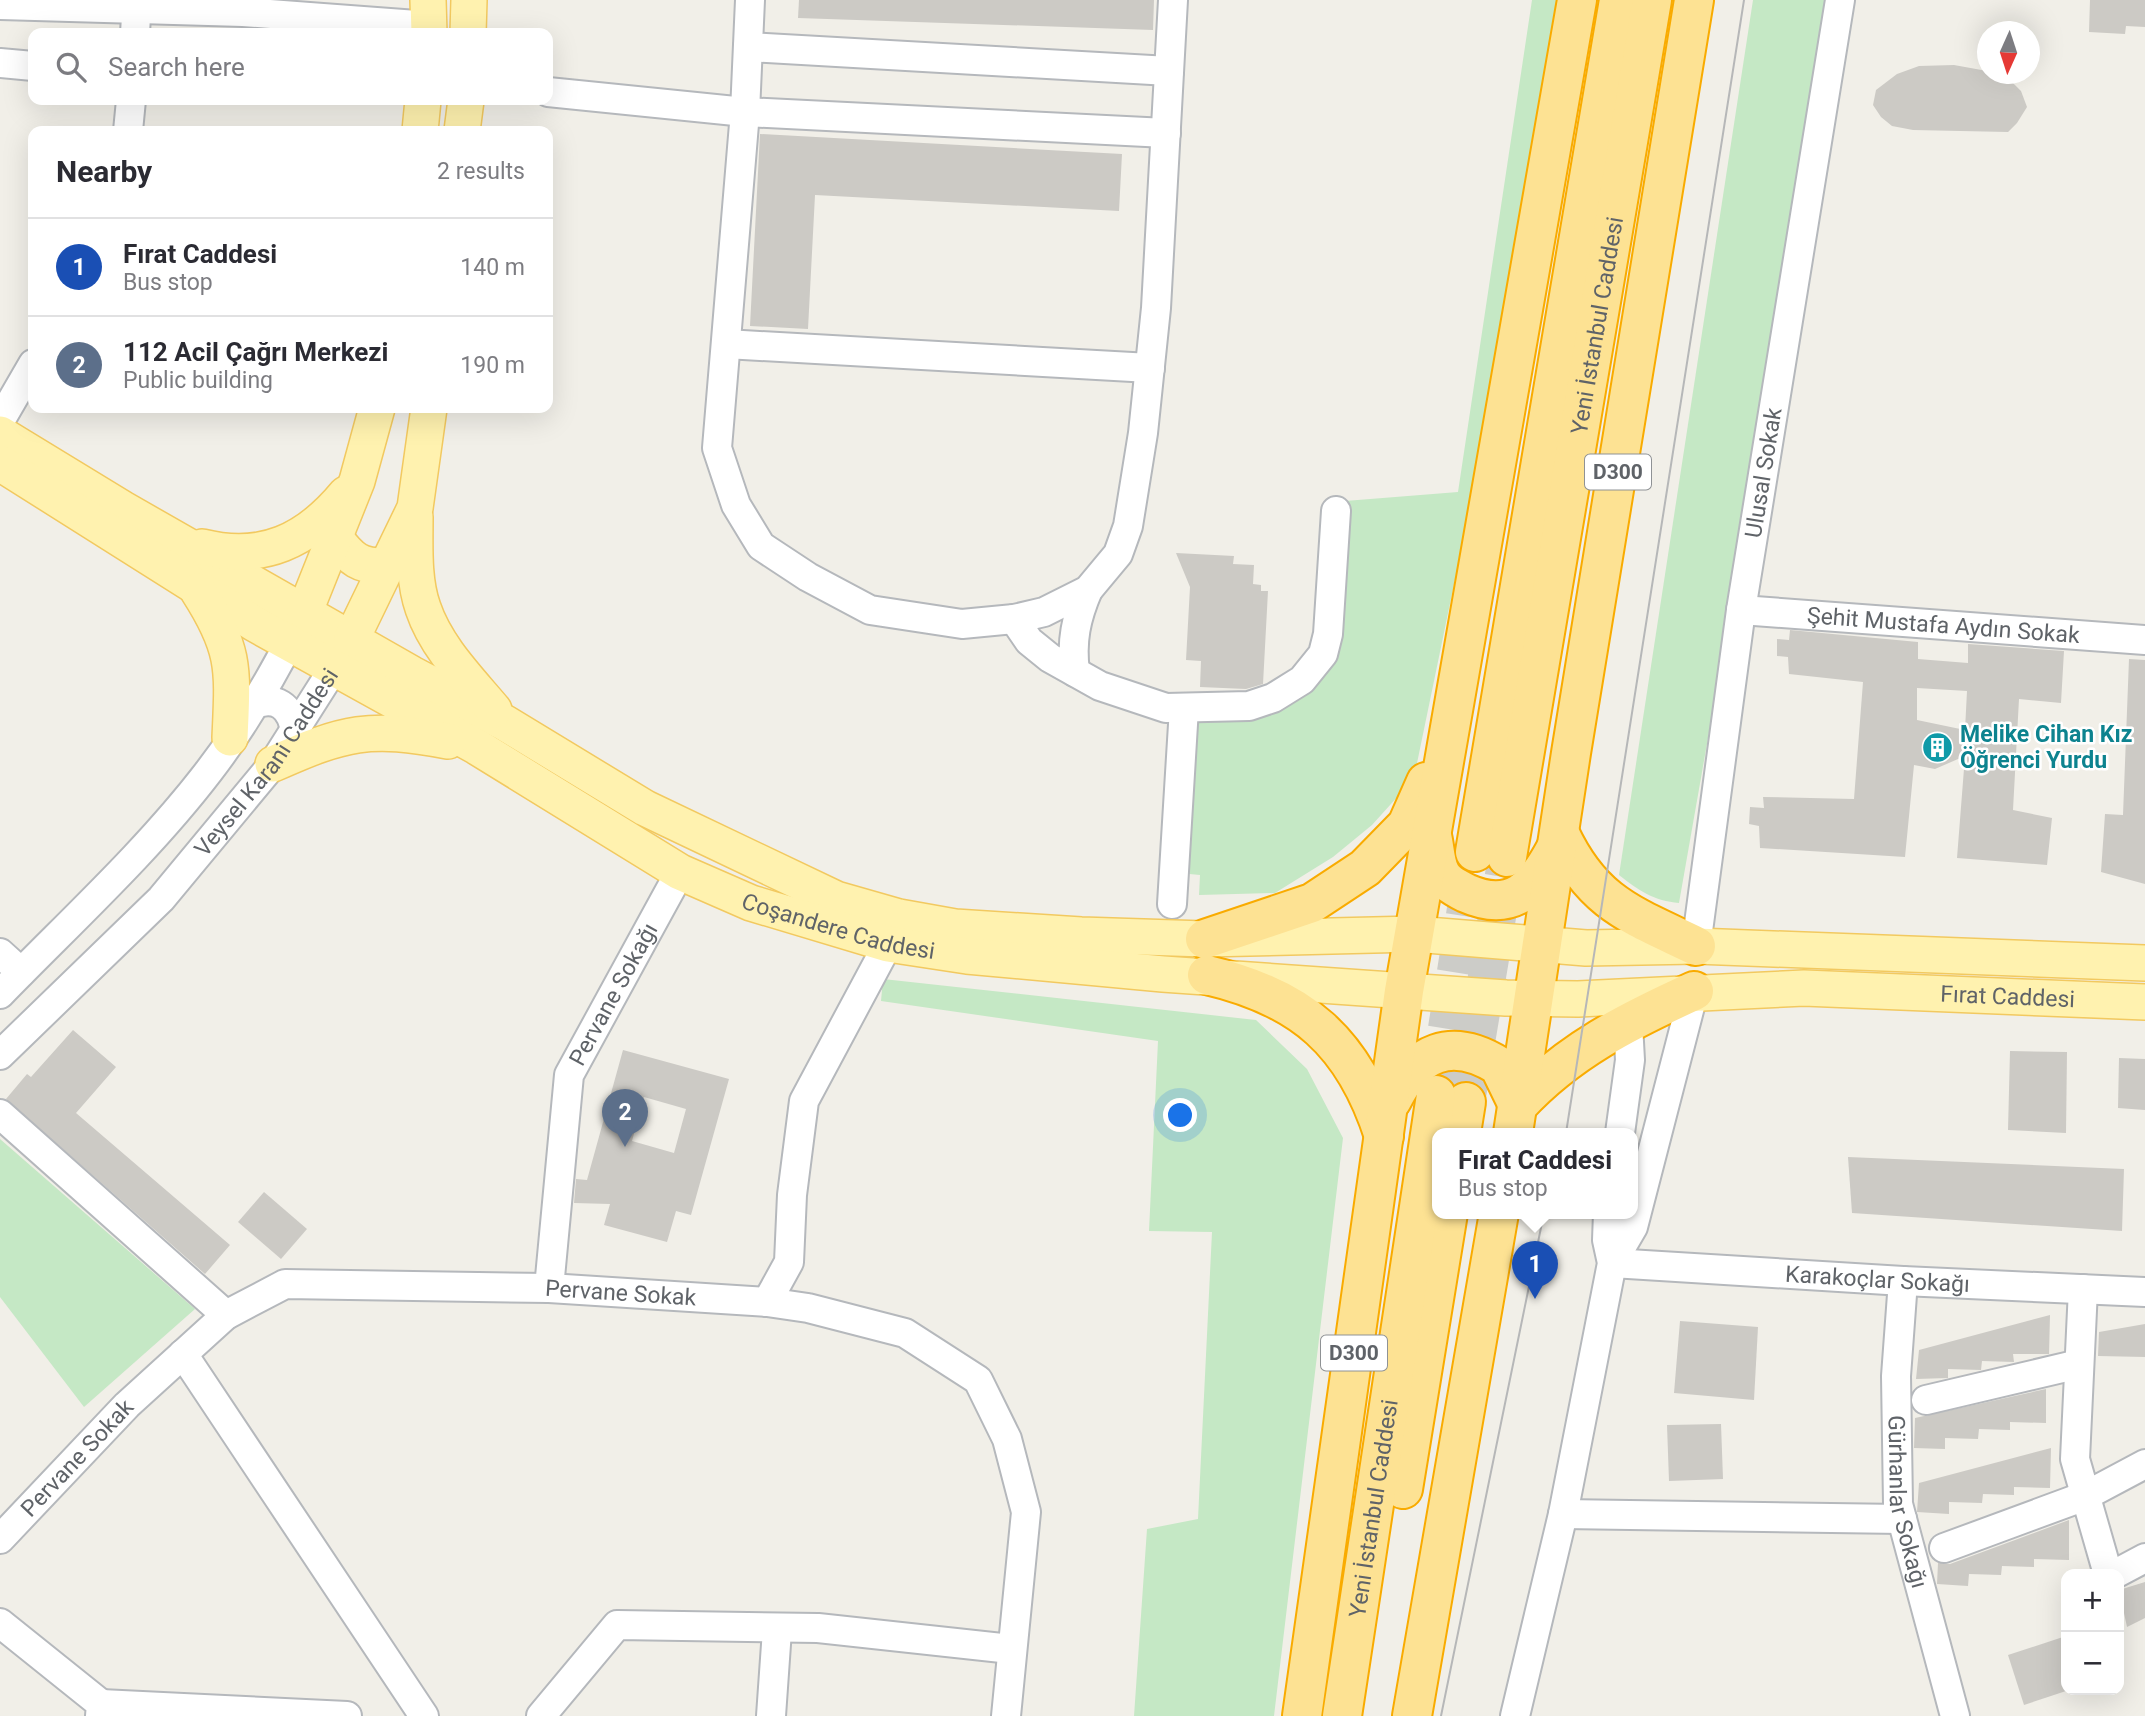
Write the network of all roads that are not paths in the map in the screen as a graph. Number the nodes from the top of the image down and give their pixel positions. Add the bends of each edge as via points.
1 (469, 0) edge
2 (750, 0) edge
3 (1173, 0) edge
4 (1577, 0) edge
5 (1619, 0) edge
6 (1651, 0) edge
7 (1694, 0) edge
8 (1840, 0) edge
9 (0, 5) edge
10 (136, 14) edge
11 (429, 20) edge
12 (468, 28) edge
13 (748, 47) junction
14 (0, 62) edge
15 (28, 65) edge
16 (1169, 71) junction
17 (553, 93) edge
18 (131, 105) edge
19 (423, 105) edge
20 (465, 105) edge
21 (745, 112) junction
22 (128, 126) edge
23 (420, 126) edge
24 (463, 126) edge
25 (1166, 133) junction
26 (726, 344) junction
27 (1150, 368) junction
28 (28, 372) edge
29 (376, 413) edge
30 (428, 413) edge
31 (0, 421) edge
32 (0, 434) edge
33 (0, 463) edge
34 (357, 481) junction
35 (415, 508) junction
36 (1336, 511) dead end
37 (335, 538) junction
38 (185, 543) junction
39 (386, 566) junction
40 (196, 588) junction
41 (1088, 590) junction
42 (1741, 610) junction
43 (305, 611) junction
44 (1014, 619) junction
45 (2145, 640) edge
46 (289, 643) junction
47 (343, 652) junction
48 (1075, 672) junction
49 (252, 705) junction
50 (1184, 708) junction
51 (505, 723) junction
52 (295, 731) junction
53 (1447, 731) junction
54 (230, 738) junction
55 (477, 747) junction
56 (273, 764) junction
57 (1431, 831) junction
58 (1560, 839) junction
59 (680, 872) junction
60 (1172, 904) dead end
61 (1415, 934) junction
62 (888, 944) junction
63 (1543, 944) junction
64 (1696, 946) junction
65 (0, 953) edge
66 (1206, 957) junction
67 (2145, 963) edge
68 (21, 972) junction
69 (1404, 990) junction
70 (1694, 991) junction
71 (0, 994) edge
72 (1533, 1000) junction
73 (2145, 1002) edge
74 (1627, 1008) junction
75 (0, 1055) edge
76 (1455, 1110) tunnel mouth
77 (0, 1114) edge
78 (1516, 1119) edge
79 (1387, 1121) junction
80 (1452, 1128) edge
81 (1621, 1128) edge
82 (1638, 1208) edge
83 (1435, 1219) edge
84 (1447, 1219) edge
85 (1498, 1219) edge
86 (1608, 1219) edge
87 (1635, 1219) edge
88 (1612, 1263) junction
89 (1903, 1281) junction
90 (549, 1288) junction
91 (2083, 1289) junction
92 (2145, 1292) edge
93 (767, 1302) junction
94 (226, 1315) junction
95 (183, 1354) junction
96 (2079, 1364) junction
97 (1926, 1401) dead end
98 (2145, 1464) edge
99 (2085, 1496) junction
100 (1563, 1514) junction
101 (1902, 1519) junction
102 (0, 1539) edge
103 (1944, 1548) dead end
104 (2145, 1558) edge
105 (2107, 1569) edge
106 (2124, 1569) edge
107 (0, 1623) edge
108 (777, 1629) junction
109 (1011, 1649) junction
110 (100, 1710) edge
111 (347, 1716) edge
112 (424, 1716) edge
113 (541, 1716) edge
114 (771, 1716) edge
115 (1006, 1716) edge
116 (1302, 1716) edge
117 (1342, 1716) edge
118 (1366, 1716) edge
119 (1412, 1716) edge
120 (1515, 1716) edge
121 (1955, 1716) edge

1 - 12 main road
2 - 13 street
3 - 16 street
4 - 53 highway, D300
5 - 6 highway, Yeni İstanbul Caddesi / D300 via 1491,854
7 - 58 highway, D300
8 - 42 street, Ulusal Sokak
9 - 10 street
10 - 11 street
13 - 16 street
13 - 21 street
14 - 15 street
16 - 25 street
17 - 21 street
18 - 22 street
19 - 23 main road
20 - 24 main road
21 - 25 street
21 - 26 street
25 - 27 street
26 - 27 street
26 - 44 street via 717,448 736,505 761,546 870,610 962,624
27 - 41 street via 1128,526 1118,554
28 - 31 street
29 - 34 main road
30 - 35 main road, Veysel Karani Caddesi
32 - 38 main road
33 - 40 main road
34 - 37 main road
34 - 38 main road via 312,529 289,542 257,551 216,551
35 - 39 main road, Veysel Karani Caddesi
35 - 51 main road via 415,561 424,612 449,656
36 - 50 street via 1323,654 1302,680 1273,698 1249,706
37 - 39 main road via 356,562
37 - 43 main road
38 - 43 main road
39 - 47 main road, Veysel Karani Caddesi
40 - 46 main road
40 - 54 main road via 220,625 231,657
41 - 44 street via 1044,612
41 - 48 street via 1076,618
42 - 45 street, Şehit Mustafa Aydın Sokak
42 - 64 street, Ulusal Sokak
43 - 46 street, Veysel Karani Caddesi
43 - 47 main road
44 - 48 street via 1029,641
46 - 47 main road
46 - 49 street, Veysel Karani Caddesi
47 - 51 main road, Coşandere Caddesi via 412,674
47 - 52 street, Veysel Karani Caddesi
47 - 55 main road, Coşandere Caddesi
48 - 50 street via 1145,702
49 - 52 street via 271,700 281,704 289,711
49 - 54 street, Veysel Karani Caddesi
50 - 60 street
51 - 66 main road, Coşandere Caddesi via 645,808 836,899 955,927
52 - 56 street, Veysel Karani Caddesi
53 - 57 highway, D300
53 - 66 highway via 1407,825 1365,868 1312,903
54 - 68 street, Veysel Karani Caddesi via 209,771 152,837
55 - 56 main road via 403,732 352,733
55 - 59 main road, Coşandere Caddesi
56 - 75 street, Veysel Karani Caddesi via 161,899
57 - 58 highway via 1441,874 1456,888 1492,900 1511,899 1526,891 1541,876
57 - 61 highway, D300
58 - 63 highway, D300
58 - 64 highway via 1583,876 1604,897
59 - 62 main road, Coşandere Caddesi via 751,903
59 - 90 street, Pervane Sokağı via 569,1075
61 - 63 main road, Coşandere Caddesi
61 - 66 main road, Coşandere Caddesi
61 - 69 highway, D300
62 - 66 main road, Coşandere Caddesi via 967,956
62 - 93 street via 804,1101 789,1262
63 - 64 main road, Fırat Caddesi
63 - 72 highway, D300
64 - 67 main road, Fırat Caddesi
65 - 68 street
66 - 69 main road, Coşandere Caddesi
66 - 79 highway via 1280,998 1314,1023 1355,1072 1377,1113
68 - 71 street, Veysel Karani Caddesi
69 - 72 main road, Coşandere Caddesi
69 - 79 highway, D300
70 - 73 main road, Fırat Caddesi via 1850,989
70 - 74 highway
70 - 82 street
72 - 74 main road
72 - 78 highway, D300
74 - 78 highway via 1559,1065
74 - 81 street via 1630,1060
76 - 80 highway, Yeni İstanbul Caddesi / D300
77 - 94 street
78 - 79 highway via 1499,1066 1450,1051 1436,1052 1413,1066 1402,1080
79 - 116 highway, D300
83 - 117 highway, Yeni İstanbul Caddesi / D300
84 - 118 highway, Yeni İstanbul Caddesi
85 - 119 highway
86 - 88 street
87 - 88 street
88 - 89 street, Karakoçlar Sokağı
88 - 100 street
89 - 91 street, Karakoçlar Sokağı
89 - 101 street, Gürhanlar Sokağı via 1896,1376
90 - 93 street, Pervane Sokak
90 - 94 street, Pervane Sokak via 285,1284
91 - 92 street, Karakoçlar Sokağı
91 - 96 street
93 - 109 street, Pervane Sokak via 905,1333 978,1380 1007,1439 1026,1513
94 - 95 street, Pervane Sokak
95 - 102 street, Pervane Sokak via 127,1405
95 - 112 street
96 - 97 street
96 - 99 street via 2075,1459
98 - 99 street
99 - 103 street
99 - 105 street
100 - 101 street
100 - 120 street
101 - 121 street, Gürhanlar Sokağı
104 - 106 street
107 - 110 street
108 - 109 street
108 - 113 street via 617,1625
108 - 114 street
109 - 115 street, Pervane Sokak
110 - 111 street

